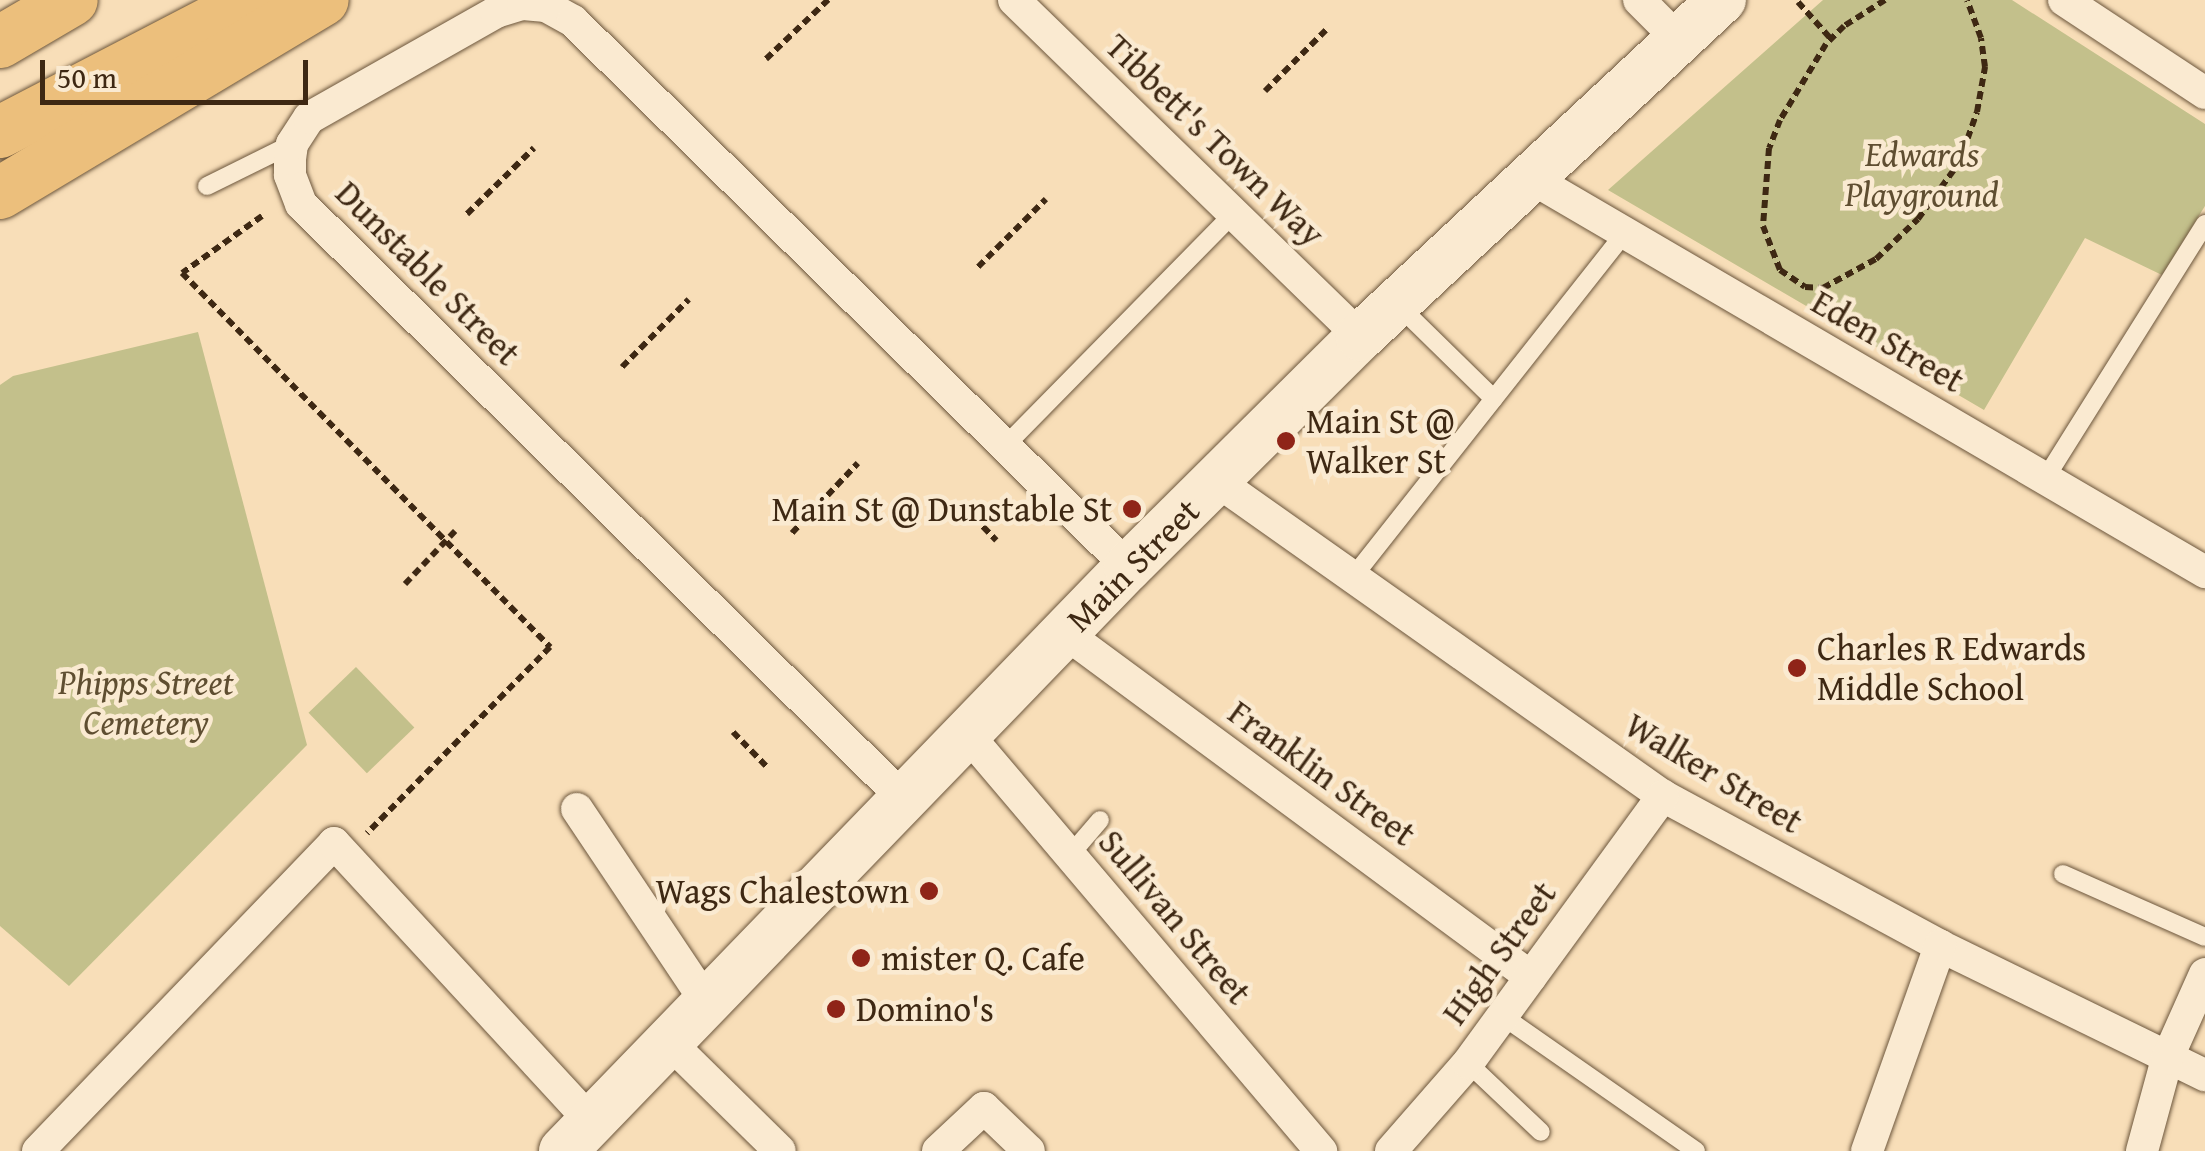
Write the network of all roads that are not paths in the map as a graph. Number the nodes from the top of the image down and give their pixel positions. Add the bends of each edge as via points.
1 (72, 0) edge
2 (255, 0) edge
3 (323, 0) edge
4 (1014, 0) edge
5 (1639, 0) edge
6 (1722, 0) edge
7 (2064, 0) edge
8 (1678, 39) junction
9 (0, 42) edge
10 (2203, 86) edge
11 (0, 132) edge
12 (292, 144) junction
13 (1531, 178) junction
14 (207, 186) dead end
15 (0, 193) edge
16 (1233, 214) junction
17 (2205, 224) edge
18 (1625, 233) junction
19 (1396, 304) junction
20 (1360, 338) junction
21 (1494, 399) junction
22 (1005, 446) junction
23 (2045, 479) junction
24 (1217, 481) junction
25 (1128, 567) junction
26 (2205, 572) edge
27 (1353, 578) junction
28 (1065, 633) junction
29 (968, 735) junction
30 (1662, 796) junction
31 (904, 799) junction
32 (577, 809) dead end
33 (1100, 820) dead end
34 (1070, 855) junction
35 (2064, 874) dead end
36 (2205, 936) edge
37 (1940, 946) junction
38 (2205, 974) edge
39 (1531, 977) junction
40 (705, 1000) junction
41 (1504, 1017) junction
42 (667, 1040) junction
43 (2167, 1060) junction
44 (1468, 1064) junction
45 (2205, 1075) edge
46 (1541, 1132) dead end
47 (576, 1135) edge
48 (38, 1151) edge
49 (780, 1151) edge
50 (938, 1151) edge
51 (1029, 1151) edge
52 (1320, 1151) edge
53 (1391, 1151) edge
54 (1696, 1151) edge
55 (1868, 1151) edge
56 (2142, 1151) edge

1 - 9 main road
2 - 11 main road
3 - 15 main road
4 - 16 street, Tibbett's Town Way
5 - 8 street
6 - 8 main road, Main Street
7 - 10 street
8 - 13 main road, Main Street
12 - 14 lane
12 - 22 street via 309,118 496,12 546,6 573,22
12 - 31 street, Dunstable Street via 290,175 301,204
13 - 18 street, Eden Street
13 - 19 main road, Main Street
16 - 20 street, Tibbett's Town Way
16 - 22 lane
17 - 23 lane
18 - 21 lane
18 - 23 street, Eden Street
19 - 20 main road, Main Street
19 - 21 lane
20 - 24 main road, Main Street
21 - 27 lane
22 - 25 street
23 - 26 street, Eden Street
24 - 25 main road, Main Street
24 - 27 street, Walker Street
25 - 28 main road, Main Street
27 - 30 street, Walker Street
28 - 29 main road, Main Street
28 - 39 street, Franklin Street via 1180,730
29 - 31 main road, Main Street
29 - 34 street, Sullivan Street
30 - 37 street, Walker Street
30 - 39 street, High Street
31 - 40 main road, Main Street
32 - 40 street
33 - 34 lane
34 - 52 street, Sullivan Street
35 - 36 lane
37 - 43 street, Walker Street
37 - 55 street
38 - 43 street
39 - 41 street, High Street
40 - 42 main road, Main Street
41 - 44 street, High Street
41 - 54 lane
42 - 47 main road, Main Street
42 - 49 street
43 - 45 street, Walker Street
43 - 56 street
44 - 46 lane
44 - 53 street, High Street
47 - 48 street via 347,841
50 - 51 street via 984,1108

